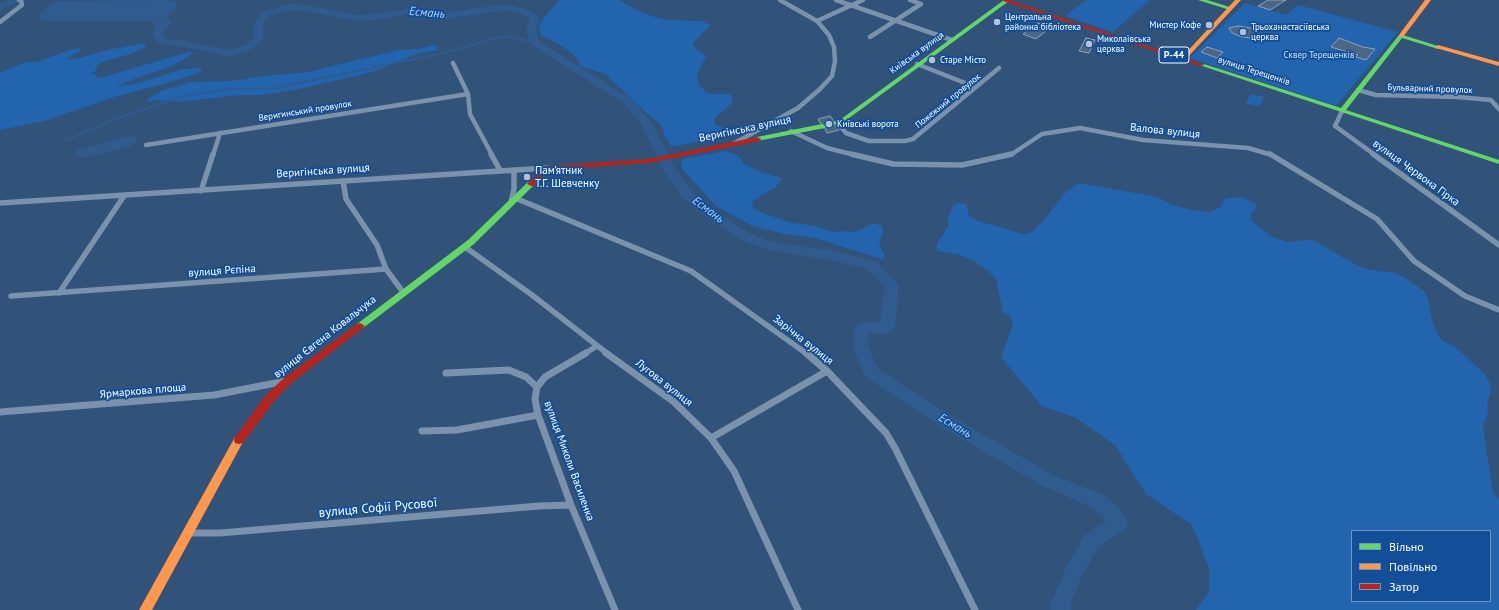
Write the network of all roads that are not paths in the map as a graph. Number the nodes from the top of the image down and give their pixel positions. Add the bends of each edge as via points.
1 (19, 0) edge
2 (780, 0) edge
3 (836, 0) edge
4 (863, 0) edge
5 (910, 0) edge
6 (1005, 0) edge
7 (1200, 0) edge
8 (1238, 0) edge
9 (1428, 0) edge
10 (852, 6) junction
11 (1230, 8) junction
12 (817, 21) junction
13 (896, 21) junction
14 (0, 22) edge
15 (1401, 36) junction
16 (870, 37) dead end
17 (952, 40) junction
18 (1184, 58) junction
19 (453, 63) dead end
20 (917, 64) junction
21 (1499, 64) edge
22 (1000, 68) dead end
23 (976, 87) junction
24 (1358, 90) junction
25 (468, 94) junction
26 (1499, 109) edge
27 (1342, 111) junction
28 (837, 123) joint
29 (822, 126) tunnel mouth
30 (791, 131) junction
31 (220, 133) junction
32 (146, 145) dead end
33 (732, 145) junction
34 (1499, 162) edge
35 (547, 168) junction
36 (500, 170) junction
37 (514, 170) junction
38 (343, 181) junction
39 (201, 191) junction
40 (124, 196) junction
41 (513, 200) junction
42 (0, 203) edge
43 (1499, 245) edge
44 (465, 246) junction
45 (386, 269) junction
46 (403, 292) junction
47 (58, 293) junction
48 (11, 296) dead end
49 (1499, 310) edge
50 (597, 346) junction
51 (827, 371) junction
52 (446, 373) dead end
53 (287, 381) junction
54 (537, 387) junction
55 (0, 412) edge
56 (538, 415) junction
57 (422, 431) dead end
58 (712, 438) junction
59 (571, 505) junction
60 (187, 533) junction
61 (146, 610) edge
62 (615, 610) edge
63 (798, 610) edge
64 (975, 610) edge

1 - 14 street via 22,5
2 - 12 street
3 - 10 street
4 - 10 street
5 - 13 street via 921,4
6 - 17 street, Київська вулиця
6 - 18 street, вулиця Терещенків / Р-44
7 - 11 street
8 - 11 street
9 - 15 street
10 - 12 street
10 - 13 street
11 - 18 street
12 - 33 street via 829,35 834,47 832,76 798,108
13 - 16 street
13 - 17 street
15 - 21 street
15 - 24 street
17 - 20 street, Київська вулиця
18 - 27 street, вулиця Терещенків / Р-44
19 - 25 street
20 - 23 street
20 - 28 street, Київська вулиця
22 - 23 street, Пожежний провулок
23 - 28 street, Пожежний провулок via 919,135 906,141 869,141 846,133
24 - 26 street, Бульварний провулок via 1376,96 1491,100
24 - 27 street
25 - 31 street, Веригинський провулок
25 - 36 street via 470,114
27 - 34 street, вулиця Терещенків
27 - 43 street, вулиця Червона Гірка via 1335,126
29 - 30 street, Веригінська вулиця
30 - 33 street, Веригінська вулиця
30 - 49 street, Валова вулиця via 828,148 893,164 962,165 1012,154 1042,134 1080,128 1143,140 1248,148 1272,154 1377,219 1414,261 1458,292
31 - 32 street, Веригинський провулок
31 - 39 street
33 - 35 street, Веригінська вулиця via 648,161
35 - 37 street, Веригінська вулиця
35 - 41 street, вулиця Євгена Ковальчука
36 - 37 street, Веригінська вулиця
36 - 38 street, Веригінська вулиця
37 - 41 street
38 - 39 street, Веригінська вулиця
38 - 45 street via 346,199 377,245
39 - 40 street, Веригінська вулиця
40 - 42 street, Веригінська вулиця
40 - 47 street
41 - 44 street, вулиця Євгена Ковальчука
41 - 51 street, Зарічна вулиця via 691,271 806,353
44 - 46 street, вулиця Євгена Ковальчука
44 - 50 street, Лугова вулиця
45 - 46 street
45 - 47 street, вулиця Рєпіна
46 - 53 street, вулиця Євгена Ковальчука
47 - 48 street, вулиця Рєпіна
50 - 54 street via 545,377
50 - 58 street, Лугова вулиця via 674,402
51 - 58 street
51 - 64 street, Зарічна вулиця via 886,433 896,448
52 - 54 street via 509,370 526,377
53 - 55 street, Ярмаркова площа via 214,395
53 - 60 street, вулиця Євгена Ковальчука via 270,398 236,444
54 - 56 street, вулиця Миколи Василенка via 535,399
56 - 57 street via 457,430
56 - 59 street, вулиця Миколи Василенка
58 - 63 street, Лугова вулиця via 734,471
59 - 60 street, вулиця Софії Русової via 531,506 220,533
59 - 62 street, вулиця Миколи Василенка
60 - 61 street, вулиця Євгена Ковальчука

